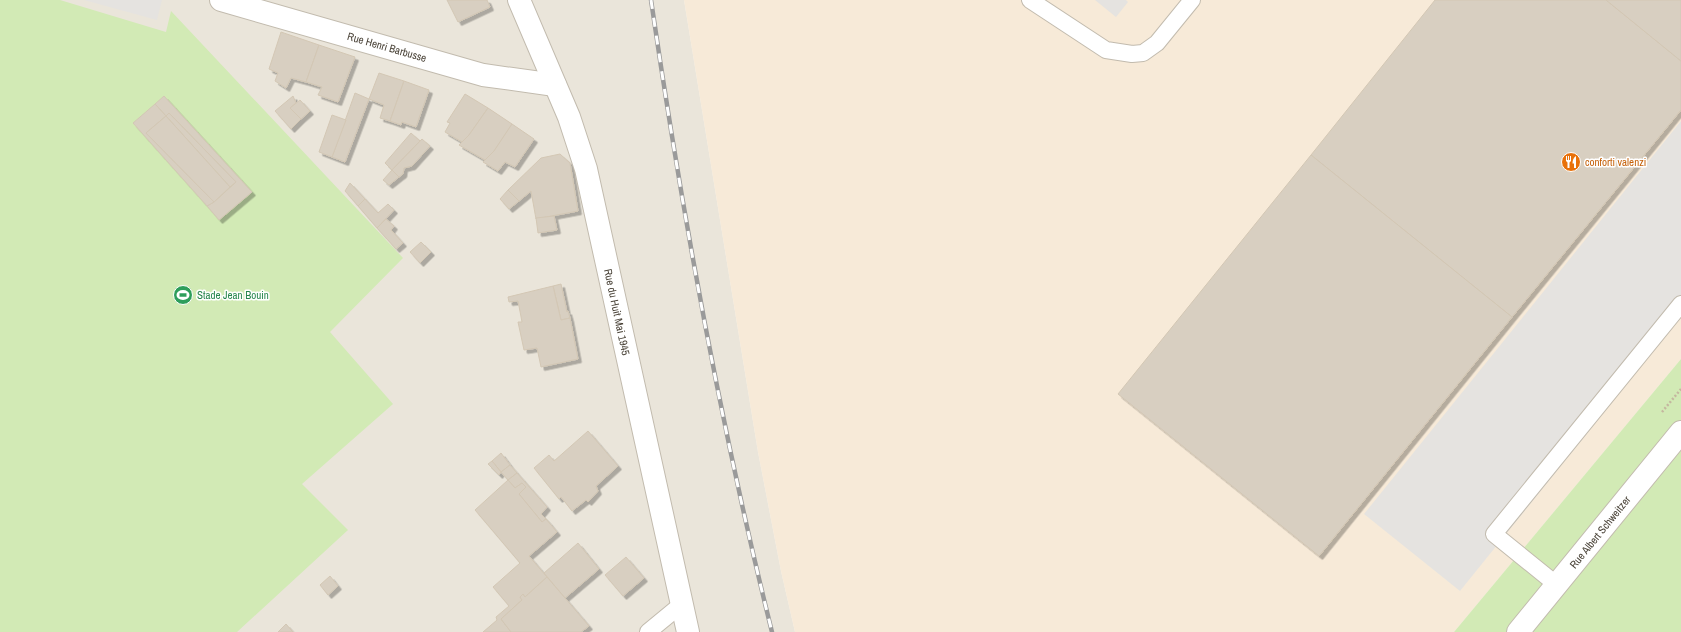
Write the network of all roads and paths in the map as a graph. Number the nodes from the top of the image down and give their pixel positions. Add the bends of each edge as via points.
1 (221, 0) edge
2 (520, 0) edge
3 (1030, 0) edge
4 (1192, 0) edge
5 (555, 85) junction
6 (1681, 304) edge
7 (1681, 432) edge
8 (1557, 585) junction
9 (682, 604) junction
10 (648, 632) edge
11 (688, 632) edge
12 (1518, 632) edge

1 - 5 street, Rue Henri Barbusse via 483,75
2 - 5 street, Rue du Huit Mai 1945
3 - 4 lane via 1106,50 1132,54 1143,53 1157,43
5 - 9 street, Rue du Huit Mai 1945 via 569,117 586,169
6 - 8 lane via 1494,534
7 - 8 street, Rue Albert Schweitzer
8 - 12 street, Rue Albert Schweitzer
9 - 10 lane
9 - 11 street, Rue du Huit Mai 1945

